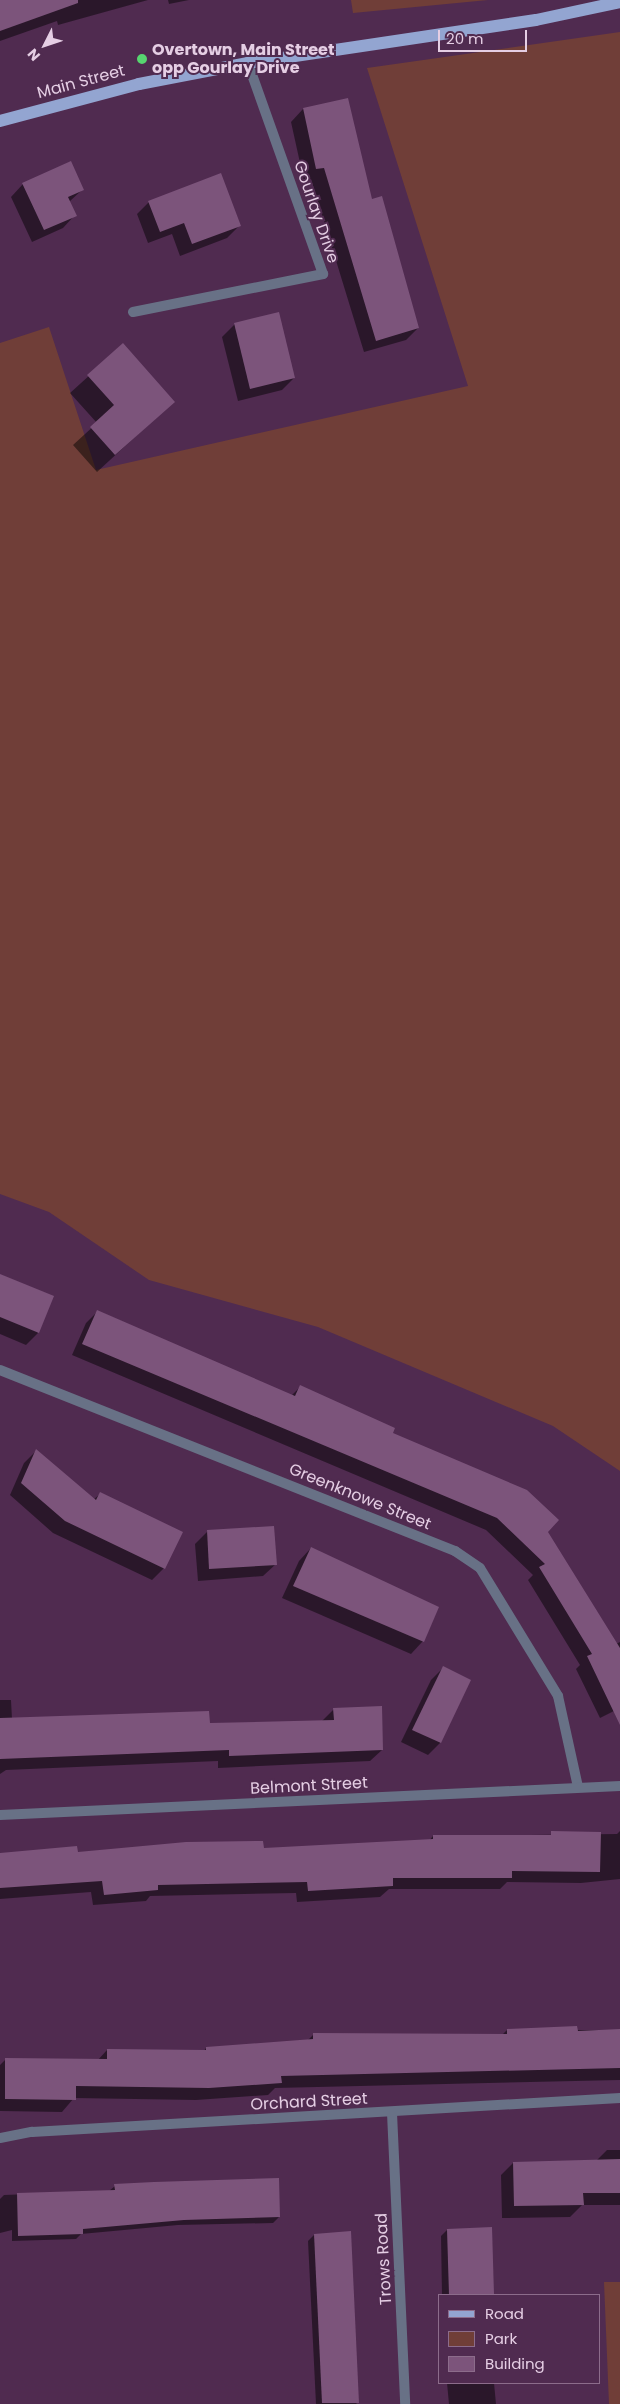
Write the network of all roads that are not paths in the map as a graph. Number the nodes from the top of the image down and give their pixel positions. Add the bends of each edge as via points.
1 (620, 2) edge
2 (248, 63) junction
3 (0, 121) edge
4 (133, 312) dead end
5 (0, 1370) edge
6 (620, 1786) edge
7 (578, 1787) junction
8 (0, 1815) edge
9 (620, 2098) edge
10 (392, 2113) junction
11 (0, 2138) edge
12 (406, 2404) edge

1 - 2 main road, Main Street via 536,20
2 - 3 main road, Main Street via 139,84
2 - 4 street, Gourlay Drive via 323,274
5 - 7 street, Greenknowe Street via 455,1551 480,1568 558,1696
6 - 7 street, Belmont Street
7 - 8 street, Belmont Street
9 - 10 street, Orchard Street
10 - 11 street, Orchard Street via 32,2132
10 - 12 street, Trows Road

